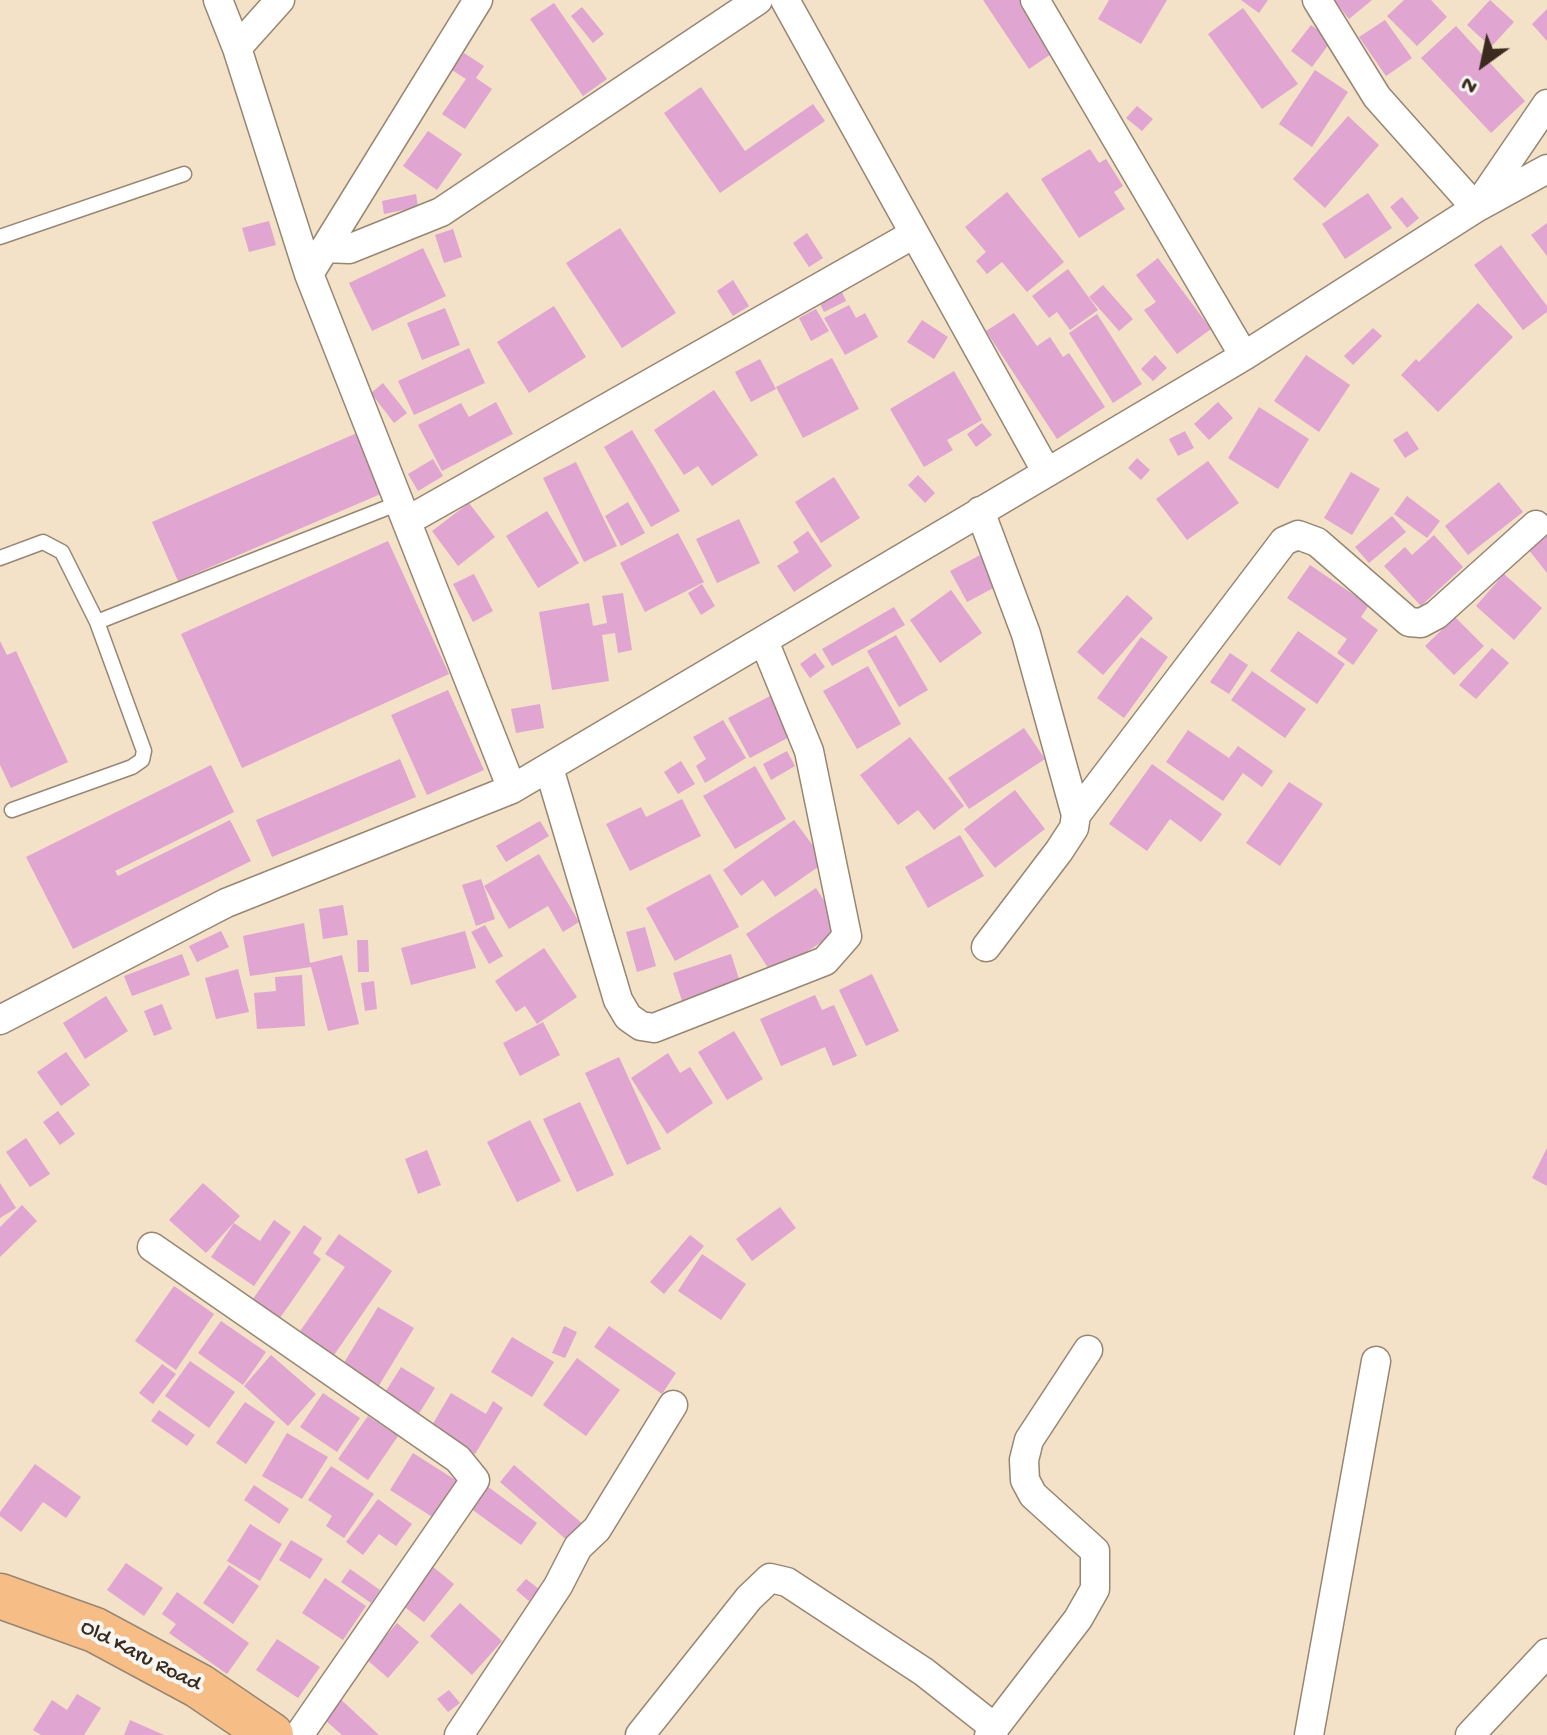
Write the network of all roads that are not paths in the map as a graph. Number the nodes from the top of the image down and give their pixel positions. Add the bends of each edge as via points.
1 (218, 0) edge
2 (280, 0) edge
3 (478, 0) edge
4 (758, 0) edge
5 (785, 0) edge
6 (1035, 0) edge
7 (1317, 0) edge
8 (237, 48) junction
9 (1547, 104) edge
10 (1547, 169) edge
11 (184, 174) dead end
12 (1476, 208) junction
13 (914, 234) junction
14 (0, 237) edge
15 (325, 248) junction
16 (309, 274) junction
17 (1244, 356) junction
18 (1046, 471) junction
19 (980, 511) junction
20 (403, 512) junction
21 (1536, 525) dead end
22 (0, 558) edge
23 (97, 622) junction
24 (764, 641) junction
25 (549, 768) junction
26 (512, 789) junction
27 (12, 810) dead end
28 (1076, 815) junction
29 (986, 947) dead end
30 (0, 1020) edge
31 (152, 1247) dead end
32 (1088, 1350) dead end
33 (1376, 1361) dead end
34 (673, 1405) dead end
35 (0, 1596) edge
36 (1547, 1653) edge
37 (992, 1732) edge
38 (271, 1735) edge
39 (299, 1735) edge
40 (459, 1735) edge
41 (640, 1735) edge
42 (1309, 1735) edge
43 (1470, 1735) edge

1 - 8 street
2 - 8 street
3 - 15 street
4 - 15 street via 441,212 349,249
5 - 13 street
6 - 17 street
7 - 12 street via 1377,97
8 - 16 street
9 - 12 street
10 - 12 street
11 - 14 lane
12 - 17 street
13 - 18 street
13 - 20 street
15 - 16 street
16 - 20 street
17 - 18 street
18 - 19 street
19 - 24 street
19 - 28 street via 1026,634
20 - 23 lane
20 - 26 street
21 - 28 street via 1421,623 1409,622 1317,542 1298,535 1284,541
22 - 23 lane via 43,542 62,552
23 - 27 lane via 141,742 142,760
24 - 25 street
24 - 25 street via 809,751 847,936 825,961 654,1028 628,1017 618,1000
25 - 26 street
26 - 30 street via 226,903
28 - 29 street via 1059,851
31 - 39 street via 458,1459 475,1480
32 - 37 street via 1029,1440 1024,1460 1025,1480 1033,1495 1095,1551 1095,1589
33 - 42 street
34 - 40 street
35 - 38 main road, Old Karu Road via 95,1630 199,1686
36 - 43 street
37 - 41 street via 924,1672 787,1582 770,1578

